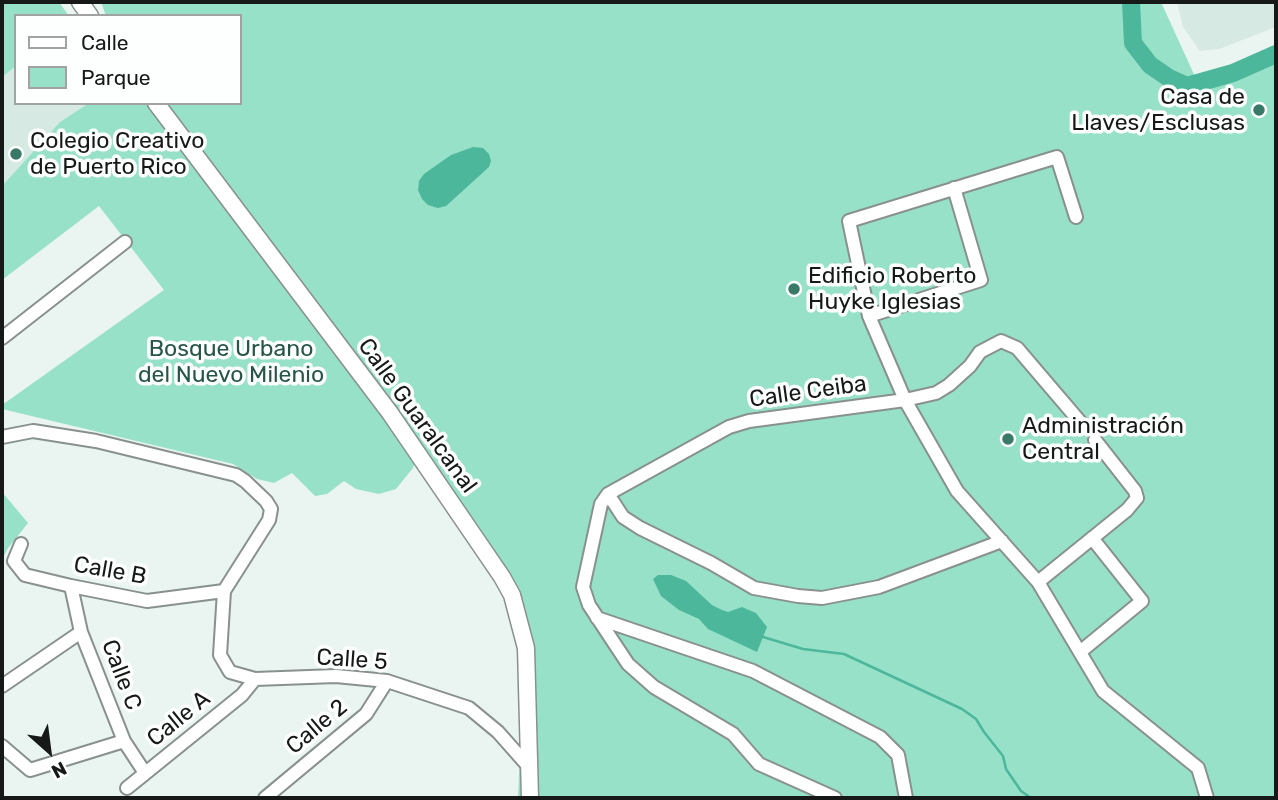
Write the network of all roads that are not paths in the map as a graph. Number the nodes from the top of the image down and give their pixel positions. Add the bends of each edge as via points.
1 (158, 105) edge
2 (954, 188) junction
3 (1076, 217) dead end
4 (125, 242) dead end
5 (869, 316) junction
6 (2, 338) edge
7 (905, 400) junction
8 (1081, 423) tunnel mouth
9 (2, 437) edge
10 (1094, 440) tunnel mouth
11 (608, 494) junction
12 (1092, 538) junction
13 (1002, 541) junction
14 (21, 544) dead end
15 (1038, 582) junction
16 (71, 586) junction
17 (224, 591) junction
18 (597, 618) junction
19 (81, 632) junction
20 (1080, 652) junction
21 (255, 680) junction
22 (387, 681) junction
23 (2, 686) edge
24 (124, 741) junction
25 (2, 746) edge
26 (529, 767) junction
27 (145, 773) junction
28 (127, 788) dead end
29 (265, 798) edge
30 (530, 798) edge
31 (835, 798) edge
32 (906, 798) edge
33 (1207, 798) edge

1 - 26 street, Calle Guaralcanal via 390,413 502,577 520,616 526,648
2 - 3 street via 1057,157
2 - 5 street via 849,221
2 - 5 street via 981,280
4 - 6 street
5 - 7 street
7 - 8 street, Calle Ceiba via 942,390 980,352 1001,341 1017,348
7 - 11 street, Calle Ceiba via 729,427
7 - 13 street via 957,491
9 - 17 street via 33,431 96,441 246,481 271,509 269,520
10 - 12 street via 1137,498
11 - 13 street via 623,517 640,528 754,588 798,596 822,598 879,587
11 - 18 street via 601,504 583,587
12 - 15 street
12 - 20 street via 1142,601
13 - 15 street
14 - 16 street, Calle B via 14,561 25,575
15 - 20 street
16 - 17 street, Calle B via 147,601
16 - 19 street, Calle C
17 - 21 street via 220,655 230,672
18 - 31 street via 628,664 654,687 733,734 759,764
18 - 32 street via 753,671 880,737 898,755
19 - 23 street
19 - 24 street, Calle C
20 - 33 street via 1103,691 1198,768
21 - 22 street, Calle 5 via 336,676
21 - 27 street, Calle A
22 - 26 street, Calle 5 via 468,708 498,732
22 - 29 street, Calle 2 via 366,714
24 - 25 street via 30,770
24 - 27 street, Calle C
26 - 30 street, Calle Guaralcanal
27 - 28 street, Calle A

